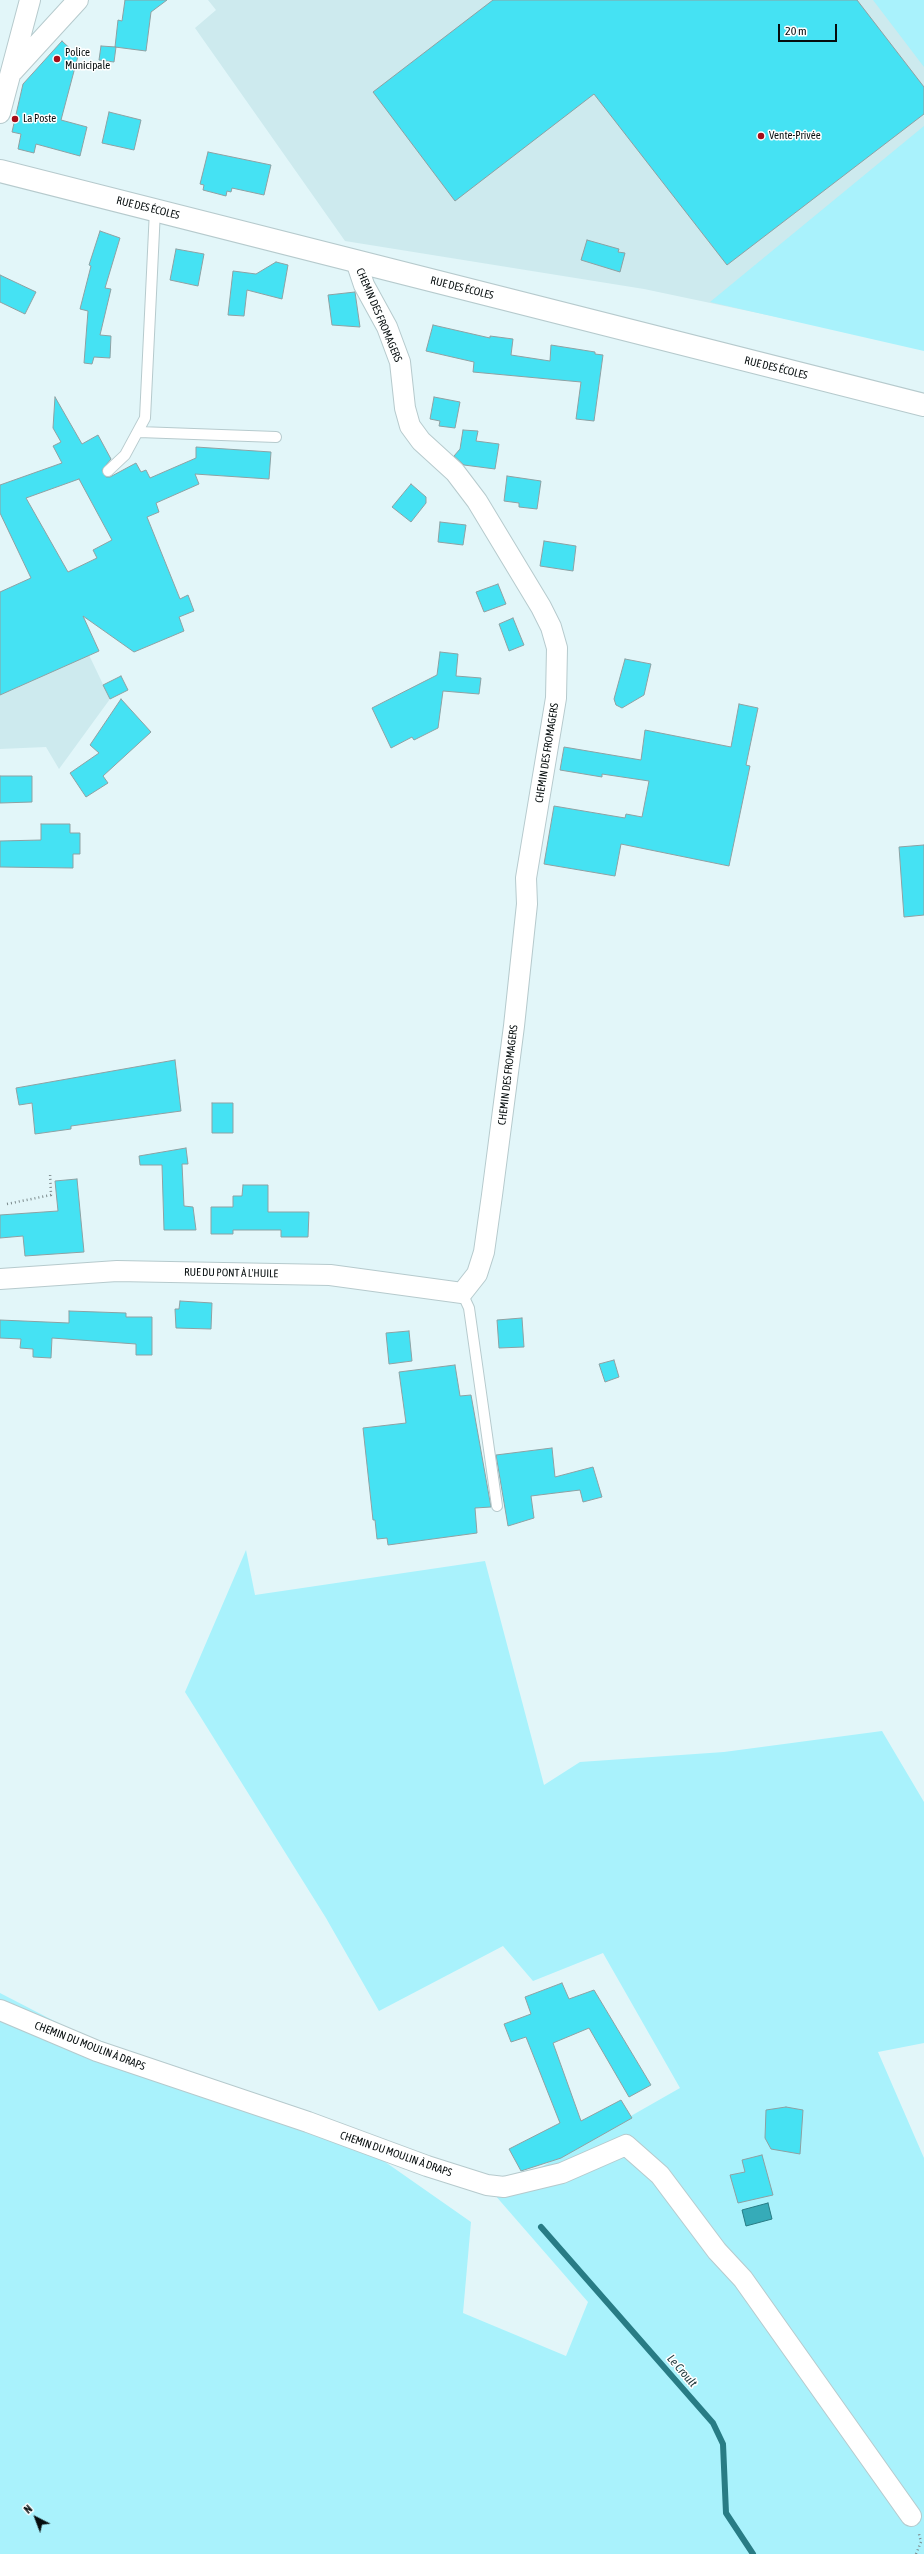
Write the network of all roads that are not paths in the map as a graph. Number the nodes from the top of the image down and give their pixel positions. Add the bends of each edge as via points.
1 (30, 0) edge
2 (78, 0) edge
3 (11, 74) junction
4 (0, 113) edge
5 (0, 171) edge
6 (155, 210) junction
7 (356, 261) junction
8 (924, 405) edge
9 (139, 432) junction
10 (276, 437) dead end
11 (108, 471) dead end
12 (0, 1279) edge
13 (462, 1293) junction
14 (497, 1506) dead end
15 (0, 2010) edge
16 (911, 2516) dead end

1 - 3 street
2 - 3 street
3 - 4 street
5 - 6 street, RUE DES ÉCOLES
6 - 7 street, RUE DES ÉCOLES
6 - 9 lane via 145,418
7 - 8 street, RUE DES ÉCOLES
7 - 13 street, CHEMIN DES FROMAGERS via 364,285 387,327 398,355 410,426 421,441 455,472 477,501 541,607 551,627 557,648 556,698 526,878 527,911 484,1252 477,1274
9 - 10 lane
9 - 11 lane via 125,455
12 - 13 street, RUE DU PONT À L'HUILE via 117,1271 330,1275
13 - 14 lane via 469,1308
15 - 16 street, CHEMIN DU MOULIN À DRAPS via 98,2051 487,2185 504,2187 562,2173 626,2145 660,2175 717,2250 743,2279

